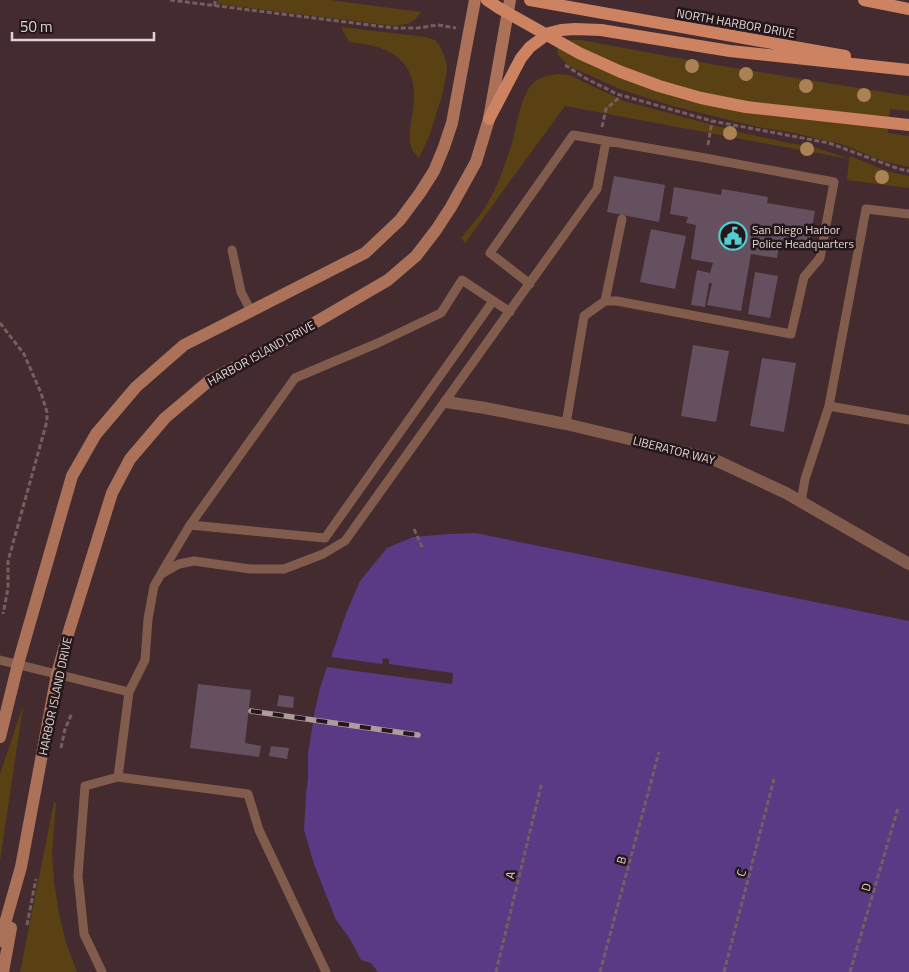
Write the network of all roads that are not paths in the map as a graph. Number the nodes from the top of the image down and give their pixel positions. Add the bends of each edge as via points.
1 (475, 0) edge
2 (487, 0) edge
3 (510, 0) edge
4 (530, 0) edge
5 (864, 0) edge
6 (909, 9) edge
7 (909, 69) edge
8 (489, 119) junction
9 (909, 125) edge
10 (606, 141) junction
11 (909, 214) edge
12 (622, 219) dead end
13 (232, 250) dead end
14 (530, 284) junction
15 (493, 301) junction
16 (606, 301) junction
17 (251, 312) junction
18 (510, 312) junction
19 (446, 402) junction
20 (829, 406) junction
21 (909, 420) edge
22 (566, 424) junction
23 (801, 502) junction
24 (190, 525) junction
25 (909, 564) edge
26 (161, 574) junction
27 (0, 660) edge
28 (18, 664) junction
29 (57, 674) junction
30 (129, 692) junction
31 (0, 737) edge
32 (118, 777) junction
33 (21, 867) junction
34 (0, 941) edge
35 (3, 972) edge
36 (102, 972) edge
37 (326, 972) edge

1 - 17 street via 452,123 434,171 420,194 400,220 364,253
2 - 9 main road, bridge via 579,53 659,86 746,107
3 - 8 street, HARBOR ISLAND DRIVE
4 - 7 main road, NORTH HARBOR DRIVE
5 - 6 main road
7 - 8 main road via 730,51 602,30 561,30 530,47 521,58
8 - 29 street, HARBOR ISLAND DRIVE via 476,162 464,185 416,256 388,280 210,380 165,418 130,459 112,494
10 - 14 lane via 597,189
10 - 14 lane via 573,135 490,252
10 - 16 lane via 834,182 820,258 804,277 791,334
11 - 20 lane via 866,208
12 - 16 lane
13 - 17 lane via 241,292
14 - 18 lane
15 - 18 lane
15 - 24 lane via 462,280 441,313 295,378
15 - 24 lane via 325,538
16 - 22 lane via 584,316
17 - 28 street via 184,345 136,387 96,434 72,476
18 - 19 lane
19 - 22 street, LIBERATOR WAY
19 - 26 lane via 346,542 284,569 250,569 194,561 178,564
20 - 21 lane
20 - 23 lane
22 - 23 street, LIBERATOR WAY via 713,459
23 - 25 street, LIBERATOR WAY
24 - 26 lane
26 - 30 lane via 154,586 145,660
27 - 28 lane
28 - 29 lane
28 - 31 street
29 - 30 lane
29 - 33 street, HARBOR ISLAND DRIVE
30 - 32 lane
32 - 36 lane via 85,786 78,876 84,934
32 - 37 lane via 248,794 259,830
33 - 34 street, HARBOR ISLAND DRIVE
33 - 35 street

